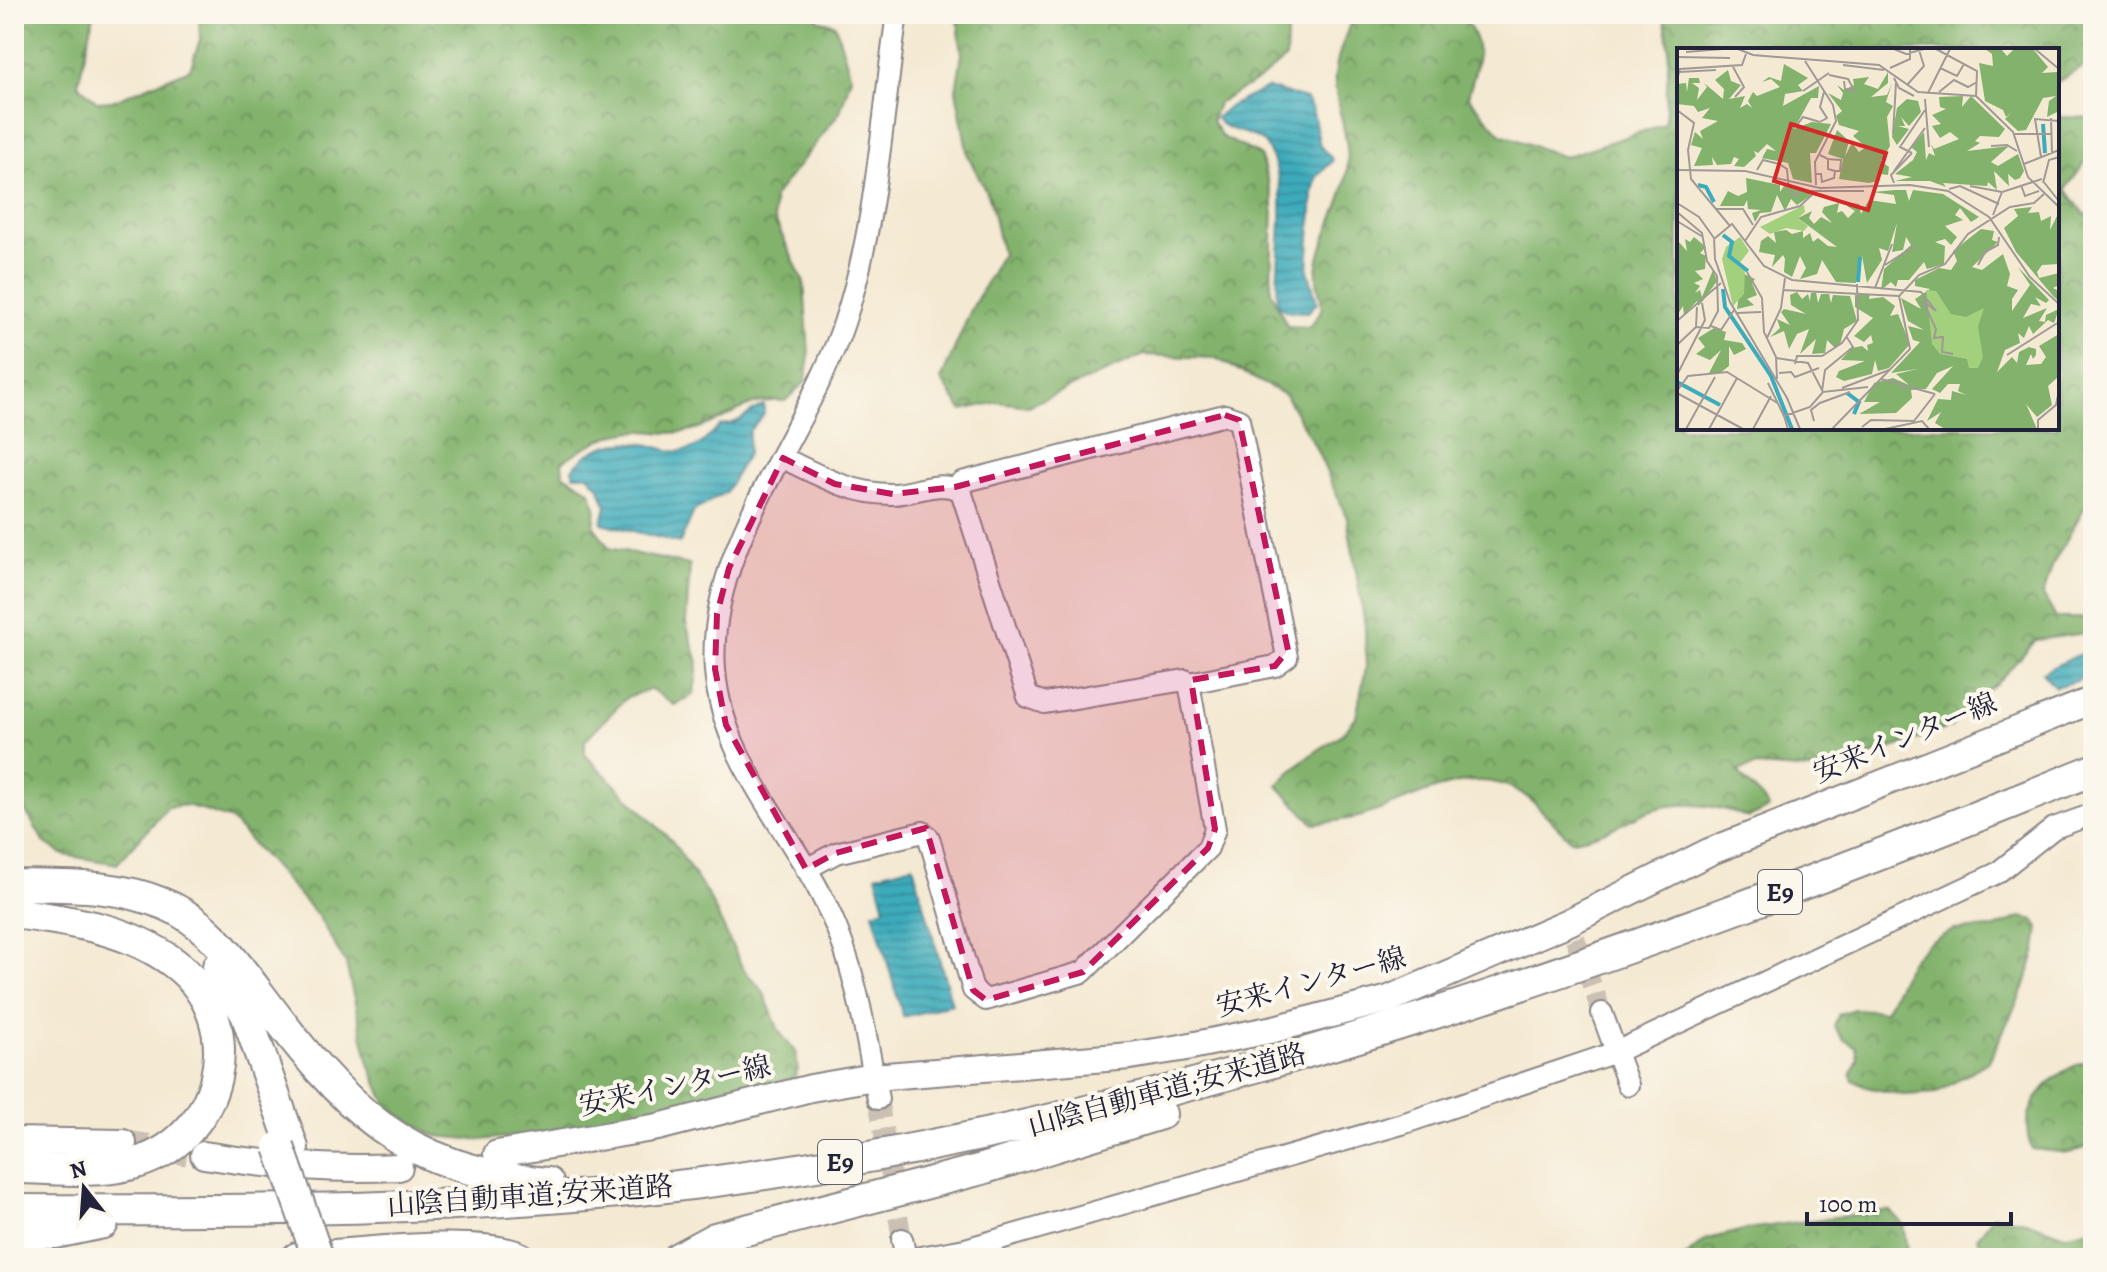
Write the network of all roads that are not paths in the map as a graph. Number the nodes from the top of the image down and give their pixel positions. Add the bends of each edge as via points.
1 (897, 14) edge
2 (783, 458) junction
3 (955, 487) junction
4 (1189, 683) junction
5 (2093, 700) edge
6 (2093, 770) edge
7 (2093, 814) edge
8 (806, 869) junction
9 (14, 886) edge
10 (14, 912) edge
11 (1464, 1007) junction
12 (1602, 1013) tunnel mouth
13 (1616, 1052) junction
14 (1628, 1085) dead end
15 (876, 1088) junction
16 (14, 1141) edge
17 (123, 1143) tunnel mouth
18 (286, 1147) junction
19 (497, 1154) dead end
20 (204, 1155) tunnel mouth
21 (399, 1167) dead end
22 (14, 1168) edge
23 (631, 1191) junction
24 (14, 1200) edge
25 (14, 1210) edge
26 (140, 1212) junction
27 (14, 1224) edge
28 (14, 1233) edge
29 (297, 1258) edge
30 (318, 1258) edge
31 (331, 1258) edge
32 (520, 1258) edge
33 (678, 1258) edge
34 (915, 1258) edge

1 - 2 street via 861,257 844,323
2 - 3 street via 835,484 868,492
2 - 8 street via 729,568 717,614 715,669 726,725 743,766
3 - 4 street via 961,491 1028,697 1045,703
3 - 4 street via 1225,415 1239,420 1287,657 1275,666
4 - 8 street via 1214,839 1083,972 986,1000 979,997 923,832 836,853
5 - 15 main road, 安来インター線 via 1709,852 1572,930 1389,999 1274,1029 1130,1056
6 - 11 highway, 山陰自動車道;安来道路 / E9
7 - 13 street via 2054,828 1997,873
8 - 15 street via 846,951
9 - 18 highway via 116,903 157,918 200,946 227,977 246,1014
9 - 23 highway via 119,889 167,905 210,935 238,965 323,1077 360,1114 401,1142 471,1171 508,1179 599,1181
10 - 18 highway via 124,919 160,933 192,956 216,983
10 - 22 highway via 121,934 151,946 177,965 200,987 218,1034 219,1068 210,1104 188,1133 164,1152 98,1169
11 - 23 highway, 山陰自動車道;安来道路 / E9 via 1226,1078 989,1135
11 - 33 highway via 1114,1130 715,1238
12 - 13 street
13 - 14 street
13 - 34 street via 1402,1124 965,1249
15 - 19 main road, 安来インター線 via 811,1088 658,1127
16 - 17 main road
18 - 30 highway, bridge
18 - 31 highway
20 - 21 main road via 332,1170
23 - 26 highway, 山陰自動車道;安来道路 / E9 via 449,1204
24 - 26 highway, E9 via 56,1199
25 - 26 highway, 山陰自動車道;安来道路 / E9
26 - 27 highway, 山陰自動車道;安来道路 / E9
26 - 28 highway, E9 via 55,1233
29 - 32 highway via 471,1248

